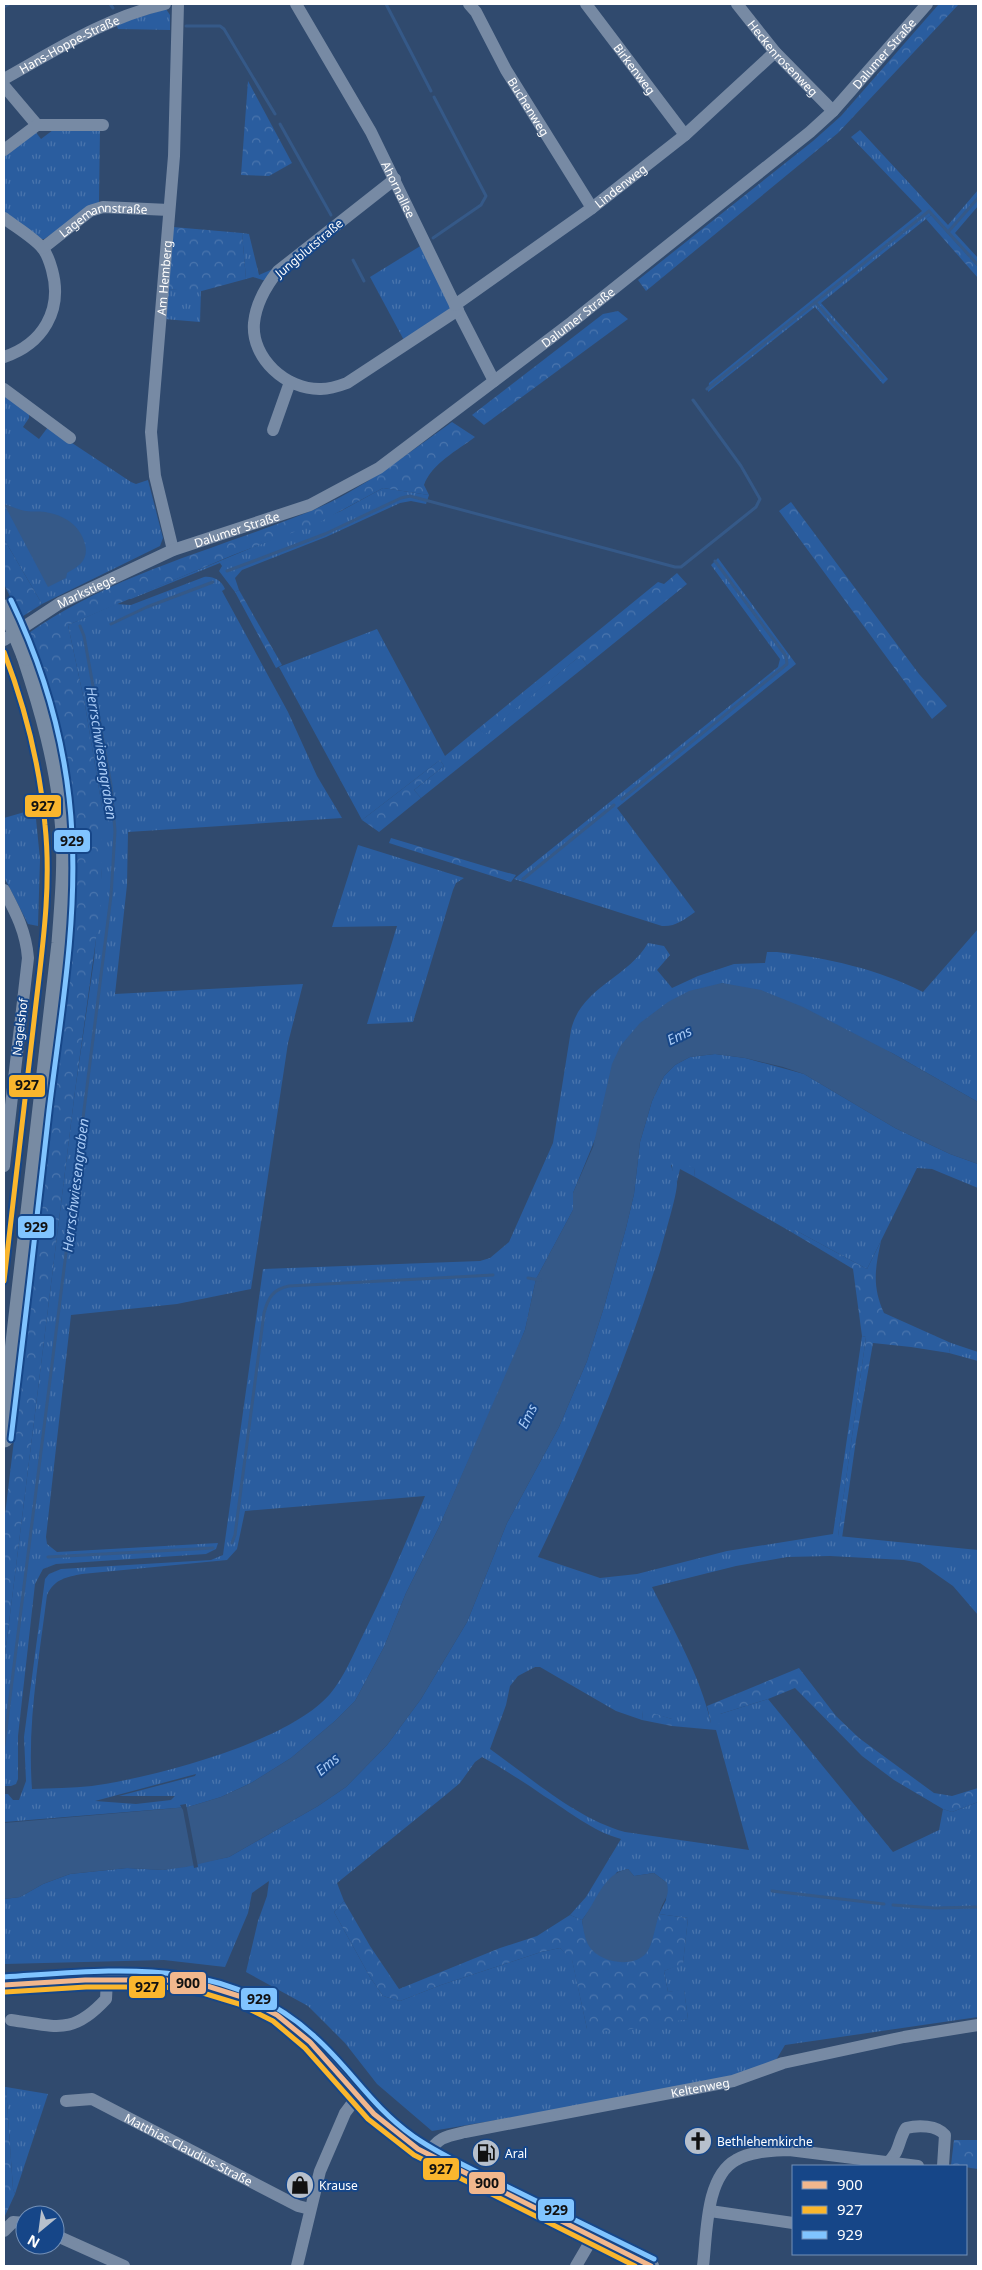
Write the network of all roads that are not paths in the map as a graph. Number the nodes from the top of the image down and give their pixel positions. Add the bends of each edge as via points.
1 (165, 4) edge
2 (178, 4) edge
3 (296, 4) edge
4 (469, 4) edge
5 (586, 4) edge
6 (736, 4) edge
7 (927, 4) edge
8 (775, 52) junction
9 (4, 79) edge
10 (4, 86) edge
11 (833, 110) junction
12 (37, 125) junction
13 (103, 125) dead end
14 (684, 134) junction
15 (4, 150) edge
16 (395, 179) junction
17 (592, 208) junction
18 (169, 210) junction
19 (4, 218) edge
20 (43, 248) junction
21 (456, 308) junction
22 (4, 357) edge
23 (494, 380) junction
24 (290, 382) junction
25 (4, 389) edge
26 (273, 430) dead end
27 (70, 438) dead end
28 (173, 550) junction
29 (5, 606) edge
30 (4, 632) edge
31 (4, 640) edge
32 (21, 659) junction
33 (4, 890) edge
34 (4, 1166) edge
35 (4, 1344) edge
36 (4, 1438) edge
37 (107, 1979) junction
38 (4, 1985) edge
39 (11, 2020) dead end
40 (978, 2025) edge
41 (357, 2097) junction
42 (66, 2101) dead end
43 (428, 2155) junction
44 (887, 2163) junction
45 (908, 2165) edge
46 (943, 2165) edge
47 (310, 2209) junction
48 (710, 2211) junction
49 (792, 2223) edge
50 (593, 2237) junction
51 (65, 2239) edge
52 (124, 2266) edge
53 (297, 2266) edge
54 (576, 2266) edge
55 (651, 2266) edge
56 (703, 2266) edge

1 - 9 street, Hans-Hoppe-Straße via 123,16
2 - 18 street, Am Hemberg via 174,156
3 - 16 street, Ahornallee
4 - 17 street, Buchenweg
5 - 14 street, Birkenweg
6 - 8 street, Heckenrosenweg
7 - 11 street, Dalumer Straße
8 - 11 street, Heckenrosenweg
8 - 14 street, Lindenweg
10 - 12 street
11 - 23 street, Dalumer Straße via 810,132 572,322
12 - 13 street
12 - 15 street
14 - 17 street, Lindenweg
16 - 21 street, Ahornallee
16 - 24 street, Jungblutstraße via 278,271 262,294 254,324 256,342 266,361
17 - 21 street, Lindenweg
18 - 20 street, Lagemannstraße via 103,207 90,211
18 - 28 street, Am Hemberg via 151,432 157,488
19 - 20 street
20 - 22 street via 55,279 56,298 51,316 40,334 23,348
21 - 23 street, Ahornallee
21 - 24 street, Jungblutstraße via 347,383 321,389
23 - 28 street, Dalumer Straße via 379,468 333,494 310,505
24 - 26 street
25 - 27 street
28 - 31 street, Markstiege via 60,603
29 - 32 highway, bridge
30 - 32 highway
32 - 35 highway via 47,779 54,865 49,957
32 - 36 highway via 48,727 59,777 66,868 54,1008
33 - 34 street, Nagelshof via 20,919 28,958
37 - 38 main road
37 - 39 street via 106,1999 81,2022 68,2027
37 - 41 main road via 162,1978 198,1983 258,2004 309,2041
40 - 43 street, Keltenweg via 783,2063 734,2081 448,2136 434,2143
41 - 43 main road via 388,2127
41 - 47 street via 345,2113 327,2150
42 - 47 street, Matthias-Claudius-Straße via 92,2099 298,2206
43 - 50 main road
44 - 45 street
44 - 46 street via 897,2152 906,2128 913,2126 937,2128 945,2135
44 - 48 street via 789,2150 745,2156 726,2167 719,2176
47 - 53 street
48 - 49 street
48 - 56 street
50 - 54 street
50 - 55 main road
51 - 52 street

